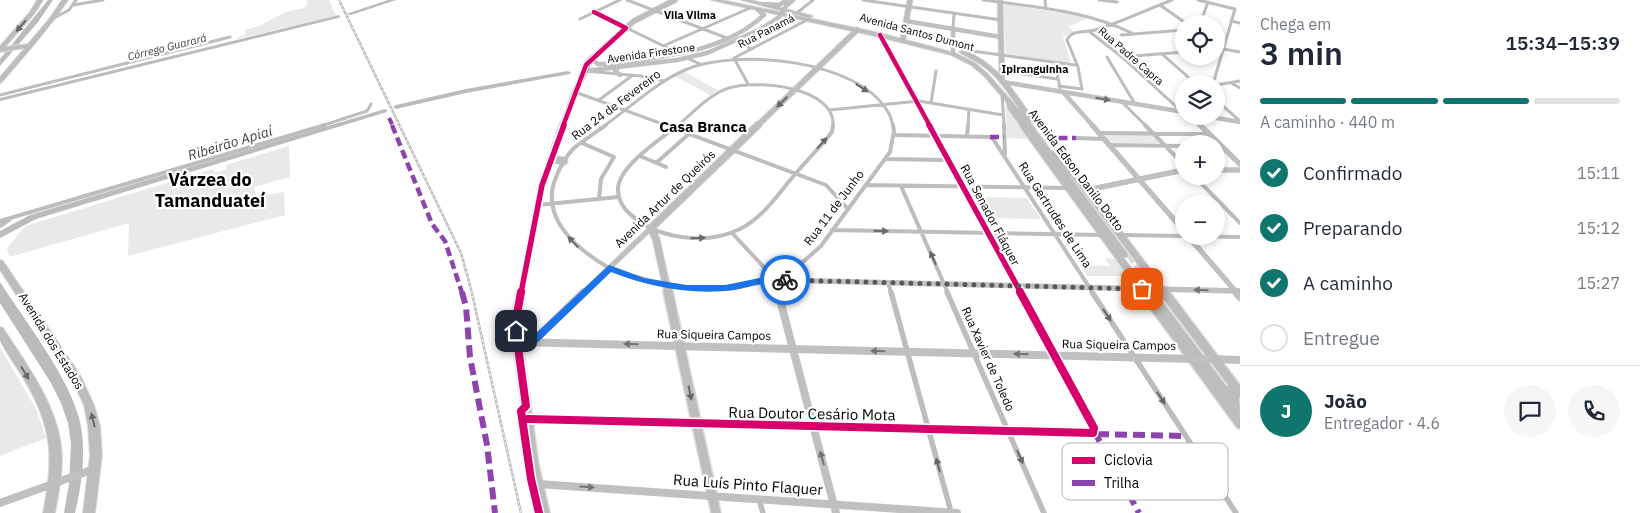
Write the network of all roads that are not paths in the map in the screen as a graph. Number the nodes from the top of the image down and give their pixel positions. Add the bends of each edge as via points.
1 (40, 0) edge
2 (65, 0) edge
3 (76, 0) edge
4 (103, 0) edge
5 (620, 0) edge
6 (627, 0) edge
7 (675, 0) edge
8 (714, 0) edge
9 (723, 0) edge
10 (735, 0) edge
11 (744, 0) edge
12 (787, 0) edge
13 (793, 0) edge
14 (813, 0) edge
15 (863, 0) edge
16 (910, 0) edge
17 (983, 0) edge
18 (1044, 0) edge
19 (1099, 0) edge
20 (1172, 0) edge
21 (1198, 0) edge
22 (757, 1) edge
23 (875, 1) edge
24 (1000, 1) edge
25 (1117, 2) dead end
26 (1208, 2) junction
27 (73, 5) junction
28 (1160, 5) junction
29 (909, 7) junction
30 (750, 8) junction
31 (766, 8) junction
32 (1046, 9) junction
33 (655, 10) junction
34 (758, 10) junction
35 (594, 12) junction
36 (798, 12) junction
37 (782, 13) junction
38 (954, 13) junction
39 (1203, 15) edge
40 (1175, 16) edge
41 (817, 18) junction
42 (52, 19) junction
43 (580, 19) dead end
44 (761, 20) junction
45 (807, 20) junction
46 (1000, 20) junction
47 (906, 21) junction
48 (1231, 21) junction
49 (768, 22) junction
50 (823, 23) junction
51 (1115, 23) junction
52 (1240, 23) edge
53 (626, 28) junction
54 (704, 28) junction
55 (953, 28) junction
56 (860, 29) junction
57 (1175, 31) edge
58 (1090, 32) junction
59 (1134, 34) junction
60 (999, 35) junction
61 (1121, 35) dead end
62 (880, 36) junction
63 (230, 37) dead end
64 (727, 38) junction
65 (903, 40) junction
66 (734, 41) junction
67 (1225, 43) edge
68 (31, 45) junction
69 (662, 46) junction
70 (752, 49) junction
71 (2, 50) edge
72 (1225, 50) edge
73 (952, 52) junction
74 (1240, 52) edge
75 (1175, 53) edge
76 (680, 54) junction
77 (1162, 54) junction
78 (963, 55) junction
79 (1002, 55) junction
80 (1121, 56) junction
81 (1107, 57) dead end
82 (687, 58) junction
83 (734, 58) junction
84 (592, 59) junction
85 (1055, 63) junction
86 (612, 64) junction
87 (700, 64) junction
88 (1075, 65) junction
89 (982, 66) junction
90 (619, 67) junction
91 (608, 68) junction
92 (818, 68) junction
93 (585, 71) junction
94 (936, 71) dead end
95 (995, 71) junction
96 (1003, 71) junction
97 (617, 74) junction
98 (633, 75) junction
99 (1186, 75) edge
100 (1057, 79) junction
101 (664, 81) junction
102 (1240, 81) edge
103 (0, 82) edge
104 (1003, 82) junction
105 (1225, 82) edge
106 (1225, 83) edge
107 (1228, 83) junction
108 (748, 84) junction
109 (1058, 86) junction
110 (1240, 88) edge
111 (795, 89) junction
112 (576, 92) junction
113 (1063, 92) junction
114 (1002, 93) junction
115 (0, 95) edge
116 (599, 100) junction
117 (1008, 100) junction
118 (916, 101) junction
119 (1122, 102) junction
120 (931, 103) junction
121 (370, 104) dead end
122 (1134, 104) junction
123 (1175, 104) edge
124 (883, 105) junction
125 (1225, 108) edge
126 (969, 109) junction
127 (626, 110) junction
128 (829, 110) junction
129 (1175, 111) edge
130 (1003, 115) junction
131 (1225, 119) edge
132 (1240, 122) edge
133 (1199, 125) edge
134 (674, 128) junction
135 (1098, 133) junction
136 (1153, 133) junction
137 (689, 134) junction
138 (1208, 134) joint
139 (895, 135) junction
140 (934, 136) junction
141 (967, 136) junction
142 (1076, 138) dead end
143 (1103, 139) junction
144 (582, 142) junction
145 (1108, 144) junction
146 (1165, 146) junction
147 (1175, 146) edge
148 (732, 150) junction
149 (1225, 150) edge
150 (1056, 153) junction
151 (640, 156) junction
152 (1005, 156) junction
153 (1175, 156) edge
154 (551, 159) junction
155 (886, 159) junction
156 (947, 160) junction
157 (564, 161) junction
158 (656, 163) junction
159 (1240, 164) edge
160 (666, 167) dead end
161 (1225, 170) edge
162 (1240, 170) edge
163 (1175, 172) edge
164 (796, 174) junction
165 (1138, 179) junction
166 (866, 185) junction
167 (1203, 185) edge
168 (901, 186) junction
169 (962, 186) junction
170 (1025, 188) junction
171 (1069, 188) junction
172 (1087, 190) junction
173 (618, 197) junction
174 (600, 199) junction
175 (551, 204) junction
176 (538, 205) junction
177 (848, 209) junction
178 (14, 217) junction
179 (0, 221) edge
180 (1175, 221) edge
181 (1240, 223) edge
182 (0, 226) edge
183 (651, 228) junction
184 (832, 230) junction
185 (732, 232) junction
186 (921, 232) junction
187 (987, 233) junction
188 (1055, 234) junction
189 (1102, 235) junction
190 (1120, 235) junction
191 (1175, 236) edge
192 (1225, 237) edge
193 (1240, 238) edge
194 (1196, 245) edge
195 (1124, 256) junction
196 (1138, 258) junction
197 (0, 262) edge
198 (609, 268) junction
199 (774, 278) junction
200 (888, 282) junction
201 (944, 284) junction
202 (1015, 285) junction
203 (666, 286) junction
204 (1090, 287) junction
205 (1142, 289) junction
206 (1237, 291) edge
207 (1160, 296) junction
208 (1240, 297) edge
209 (0, 331) edge
210 (517, 342) junction
211 (532, 342) junction
212 (679, 346) junction
213 (793, 348) junction
214 (907, 352) junction
215 (974, 353) junction
216 (1054, 355) junction
217 (1134, 357) junction
218 (1194, 358) junction
219 (1212, 359) junction
220 (1240, 360) edge
221 (1240, 393) edge
222 (1240, 403) edge
223 (1240, 413) edge
224 (528, 419) junction
225 (696, 424) junction
226 (1240, 424) edge
227 (814, 426) junction
228 (928, 429) junction
229 (1009, 432) junction
230 (1094, 432) joint
231 (1190, 443) edge
232 (91, 470) junction
233 (60, 481) junction
234 (538, 484) junction
235 (712, 496) junction
236 (759, 499) junction
237 (1228, 500) edge
238 (0, 504) edge
239 (835, 509) edge
240 (930, 512) edge
241 (951, 512) edge
242 (49, 513) edge
243 (89, 513) edge
244 (545, 513) edge
245 (716, 513) edge
246 (762, 513) edge
247 (957, 513) edge
248 (1044, 513) edge
249 (1236, 513) edge

1 -> 71 highway
2 - 42 highway
3 - 27 street
4 - 27 street
5 - 35 street
6 - 33 street
7 - 33 main road
8 - 30 highway, Avenida Santos Dumont
9 - 31 highway, Avenida Santos Dumont
10 - 31 highway, Avenida Santos Dumont
11 - 22 highway, Avenida Santos Dumont
12 - 31 street
13 - 37 street, Avenida Firestone
14 - 36 street
15 - 23 street
16 - 29 main road
17 - 24 street
18 - 32 street
19 - 25 street
20 - 28 street
21 - 26 street
22 - 31 highway, Avenida Santos Dumont
23 - 29 street
24 - 32 street
24 - 46 main road
26 - 39 street
26 - 48 street via 1234,9
27 - 42 street
28 - 40 street
28 - 51 street
29 - 38 street
29 - 47 main road
30 - 34 highway, Avenida Santos Dumont
30 - 54 street
31 - 34 highway, Avenida Santos Dumont
31 - 37 highway, Avenida Santos Dumont
31 - 49 highway
32 - 51 street via 1089,15
33 - 53 main road
33 - 54 street
34 - 44 street via 764,14
35 - 43 street
35 - 53 street
36 - 37 highway, Avenida Santos Dumont
36 - 41 highway, Avenida Santos Dumont
37 - 41 highway, Avenida Santos Dumont
37 - 45 highway, Avenida Santos Dumont
37 - 49 street, Avenida Firestone
37 - 50 highway, Avenida Santos Dumont
38 - 46 street
38 - 55 street
41 - 56 highway, Avenida Santos Dumont
42 - 68 highway
44 - 49 street
44 - 64 street, Avenida Firestone
45 - 50 highway, Avenida Santos Dumont
45 - 70 street, Rua Panamá
46 - 60 main road
47 - 55 street
47 - 65 main road
48 - 52 street
48 - 67 street
49 - 66 street, Avenida Firestone
50 - 56 highway, Avenida Santos Dumont
51 - 58 street
51 - 59 street
53 - 69 street
53 - 84 main road
54 - 64 street
54 - 69 street
55 - 60 street
55 - 73 street
56 - 62 highway, Avenida Santos Dumont
56 - 92 main road, Avenida Artur de Queirós
57 - 59 street
58 - 80 street, Rua Padre Capra
58 - 88 street via 1074,33 1067,38
59 - 61 street
60 - 79 main road
62 - 65 highway, Avenida Santos Dumont
62 - 65 highway, Avenida Santos Dumont
62 - 118 street, Rua Senador Fláquer
63 - 115 street
64 - 76 street, Avenida Firestone
65 - 73 highway, Avenida Santos Dumont
66 - 70 street
66 - 82 street, Avenida Firestone
68 - 71 highway
68 - 103 highway
69 - 76 street
70 - 83 street, Rua Panamá
72 - 74 street
73 - 78 highway, Avenida Santos Dumont
75 - 77 street
76 - 86 street, Avenida Firestone
77 - 80 street
77 - 99 street
78 - 79 street via 972,50
78 - 89 highway
78 - 95 highway, Avenida Santos Dumont via 984,62
78 - 114 highway, Avenida Santos Dumont
79 - 85 street
79 - 96 main road
80 - 123 street, Rua Padre Capra
81 - 122 street
82 - 87 street
82 - 90 street, Avenida Firestone
83 - 87 street, Rua 24 de Fevereiro
83 - 92 street, Rua 24 de Fevereiro via 778,60
83 - 108 street
84 - 86 street, Avenida Firestone via 598,64
84 - 93 main road
85 - 88 street
85 - 100 street
86 - 91 street
87 - 101 street, Rua 24 de Fevereiro
88 - 109 street via 1082,89
89 - 95 highway
89 - 104 highway
90 - 91 street, Avenida Firestone
90 - 97 street via 615,71
91 - 93 street, Avenida Firestone
91 - 97 street
92 - 111 main road, Avenida Artur de Queirós
92 -> 124 street via 855,83
93 - 97 street
93 - 112 main road
94 - 120 street
95 - 96 highway
95 - 104 highway, Avenida Santos Dumont
96 - 100 street
96 - 104 main road
97 - 98 street
98 - 101 street
98 - 116 street
100 - 109 street
101 - 127 street, Rua 24 de Fevereiro
102 - 107 street
104 - 113 street
104 - 150 highway, Avenida Edson Danilo Dotto
105 - 107 street
106 - 107 street
107 - 110 street
108 - 111 street
108 - 134 street via 717,93
109 - 113 street
111 - 128 street via 813,97
111 -> 148 main road, Avenida Artur de Queirós
112 - 116 street
112 - 154 main road
113 -> 119 street
113 - 135 street
114 - 117 highway, Avenida Edson Danilo Dotto
114 - 130 street, Rua Gertrudes de Lima
116 - 127 street
117 - 171 main road via 1011,109
117 - 195 highway, Avenida Edson Danilo Dotto
118 - 120 street
118 - 124 street
118 - 140 street, Rua Senador Fláquer
119 - 122 street
119 - 136 street
120 - 126 street
121 - 178 street via 367,111 359,115
122 - 129 street
124 - 128 street
124 - 139 street via 892,120
125 - 132 street
126 - 130 street
126 - 141 street
127 - 134 street
127 - 144 street, Rua 24 de Fevereiro
164 -> 128 street via 832,132 834,121
130 - 152 street, Rua Gertrudes de Lima
131 - 132 street
133 - 138 street
134 - 137 street
134 - 151 street
135 - 136 street
135 - 143 street
136 - 138 street
136 - 146 street
137 - 148 street
137 - 158 street
139 - 140 street
139 - 155 street, Rua 11 de Junho
140 - 141 street
140 - 156 street, Rua Senador Fláquer
141 - 152 street via 992,137
142 - 143 street
143 - 145 street
144 - 157 street, Rua 24 de Fevereiro
144 - 174 street via 614,157 601,179
145 - 146 street
145 - 165 street
146 - 147 street
146 - 153 street
148 - 164 street
148 - 183 main road, Avenida Artur de Queirós
149 - 159 street
150 - 172 main road
150 - 195 highway, Avenida Edson Danilo Dotto
151 - 158 street
151 - 173 street via 622,174
152 - 170 street, Rua Gertrudes de Lima
154 - 157 main road
154 - 176 main road
155 - 156 street
155 - 166 street, Rua 11 de Junho
156 - 169 street, Rua Senador Fláquer
157 - 175 street, Rua 24 de Fevereiro via 552,181
158 - 160 street
161 - 162 street
163 - 165 street
164 - 177 street via 827,186
164 - 185 street via 754,221
165 - 172 street
165 - 180 street
166 - 168 street
166 - 177 street, Rua 11 de Junho
167 - 181 street
168 - 169 street
168 - 186 street, Rua Xavier de Toledo
169 - 170 street
169 - 187 street, Rua Senador Fláquer
170 - 171 street
170 - 188 street, Rua Gertrudes de Lima
171 - 189 main road
172 - 190 main road
173 - 174 street
173 - 183 street via 631,216
174 - 175 street
175 - 176 street
198 -> 175 street via 573,242
176 - 210 main road via 515,325
177 - 184 street, Rua 11 de Junho
178 - 179 street
178 - 182 street
183 -> 185 street via 672,236 690,238
183 - 198 street, Avenida Artur de Queirós
183 - 203 main road
184 -> 186 street
184 - 199 street, Rua 11 de Junho via 808,258
185 - 199 street
186 - 187 street
201 -> 186 street, Rua Xavier de Toledo
187 - 188 street
187 - 202 street, Rua Senador Fláquer
188 - 189 street
188 - 204 street, Rua Gertrudes de Lima
189 - 195 main road
190 - 191 street
190 - 196 main road
192 - 193 street
194 - 206 street
195 - 196 main road via 1130,261
195 - 205 main road
196 - 207 main road
232 -> 197 highway, Avenida dos Estados via 94,426 81,386
198 - 203 street, Rua 11 de Junho
198 - 211 street, Avenida Artur de Queirós
199 - 200 street
199 - 203 street, Rua 11 de Junho via 718,289
199 - 213 street
200 - 201 street
200 - 214 street
201 - 202 street
201 - 215 street, Rua Xavier de Toledo
202 - 204 street
202 - 216 street, Rua Senador Fláquer
203 - 212 main road
204 - 205 street
204 -> 217 street, Rua Gertrudes de Lima
205 - 207 street
205 - 218 main road
206 -> 207 street
206 - 208 street
207 - 219 main road
207 - 222 highway
207 - 223 highway
209 -> 233 highway via 47,411 56,441
210 - 211 street, Rua Siqueira Campos
210 - 224 main road
212 -> 211 street, Rua Siqueira Campos
212 - 213 street, Rua Siqueira Campos
212 -> 225 main road
214 -> 213 street, Rua Siqueira Campos
213 - 227 street
214 - 215 street, Rua Siqueira Campos
214 - 228 street
216 -> 215 street, Rua Siqueira Campos
215 - 229 street, Rua Xavier de Toledo
216 - 217 street, Rua Siqueira Campos
216 - 230 street, Rua Senador Fláquer
217 - 218 street, Rua Siqueira Campos
217 -> 231 street, Rua Gertrudes de Lima
218 - 219 street, Rua Siqueira Campos, bridge
218 - 226 main road
219 - 220 street, Rua Siqueira Campos
219 - 221 main road
224 - 225 street, Rua Doutor Cesário Mota
224 - 234 main road
225 - 227 street, Rua Doutor Cesário Mota
225 - 235 main road
227 - 228 street, Rua Doutor Cesário Mota
239 -> 227 street
228 - 229 street, Rua Doutor Cesário Mota
241 -> 228 street
229 - 230 street, Rua Doutor Cesário Mota
229 -> 248 street, Rua Xavier de Toledo
232 - 233 street
232 - 243 highway, Avenida dos Estados
233 - 238 street
233 - 242 highway
234 -> 235 street, Rua Luís Pinto Flaquer
234 - 244 main road
235 - 236 street, Rua Luís Pinto Flaquer
235 - 245 main road
236 - 239 street, Rua Luís Pinto Flaquer
236 - 246 street
237 -> 249 street, Rua Gertrudes de Lima
239 - 240 street, Rua Luís Pinto Flaquer
240 - 241 street, Rua Luís Pinto Flaquer
241 - 247 street, Rua Luís Pinto Flaquer

